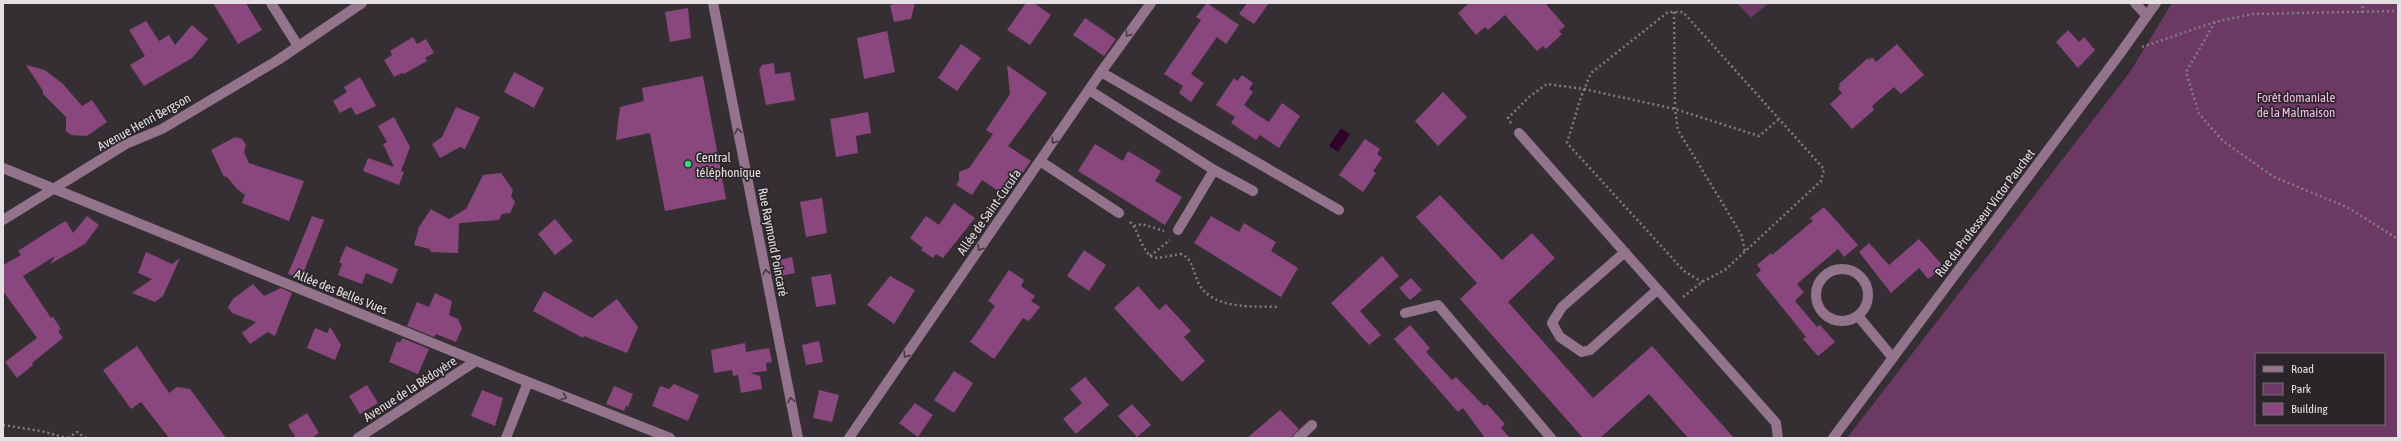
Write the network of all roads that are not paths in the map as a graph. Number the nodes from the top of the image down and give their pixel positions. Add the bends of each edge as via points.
1 (271, 3) edge
2 (362, 3) edge
3 (713, 3) edge
4 (1151, 3) edge
5 (2135, 3) edge
6 (2156, 3) edge
7 (2147, 16) junction
8 (298, 46) junction
9 (1101, 72) junction
10 (1088, 90) junction
11 (1519, 133) road end
12 (1040, 161) junction
13 (3, 168) edge
14 (1214, 170) junction
15 (54, 189) junction
16 (1253, 191) dead end
17 (1339, 210) dead end
18 (1119, 213) road end
19 (3, 220) edge
20 (1174, 232) road end
21 (1625, 252) junction
22 (1657, 290) junction
23 (1405, 313) dead end
24 (1858, 316) junction
25 (1893, 358) junction
26 (476, 361) junction
27 (528, 382) junction
28 (1312, 425) dead end
29 (358, 438) edge
30 (506, 438) edge
31 (670, 438) edge
32 (798, 438) edge
33 (849, 438) edge
34 (1298, 438) edge
35 (1550, 438) edge
36 (1778, 438) edge
37 (1833, 438) edge

1 - 8 street
2 - 8 street, Avenue Henri Bergson
32 -> 3 street, Rue Raymond Poincaré
4 -> 9 street, Allée de Saint-Cucufa
5 - 7 street
6 - 7 street, Rue du Professeur Victor Pauchet
7 - 25 street, Rue du Professeur Victor Pauchet
8 - 15 street, Avenue Henri Bergson via 162,129 126,144
9 - 10 street, Allée de Saint-Cucufa
9 - 17 street
10 -> 12 street, Allée de Saint-Cucufa
10 - 14 street
11 - 21 street
12 - 18 street
12 -> 33 street, Allée de Saint-Cucufa
13 - 15 street, Allée des Belles Vues
14 - 16 street
14 - 20 street
15 - 19 street, Avenue Henri Bergson
15 - 26 street, Allée des Belles Vues
21 - 22 street
21 - 22 street via 1562,307 1552,323 1560,337 1582,352 1590,350
22 - 36 street via 1776,423
23 - 35 street via 1438,305
24 - 24 street via 1866,306 1868,298 1864,281 1859,275 1843,269 1826,275 1817,289 1818,306 1823,313 1846,322
24 - 25 street
25 - 37 street, Rue du Professeur Victor Pauchet
26 - 27 street, Allée des Belles Vues
26 - 29 street, Avenue de la Bédoyère
27 - 30 street
27 -> 31 street, Allée des Belles Vues
28 - 34 street

